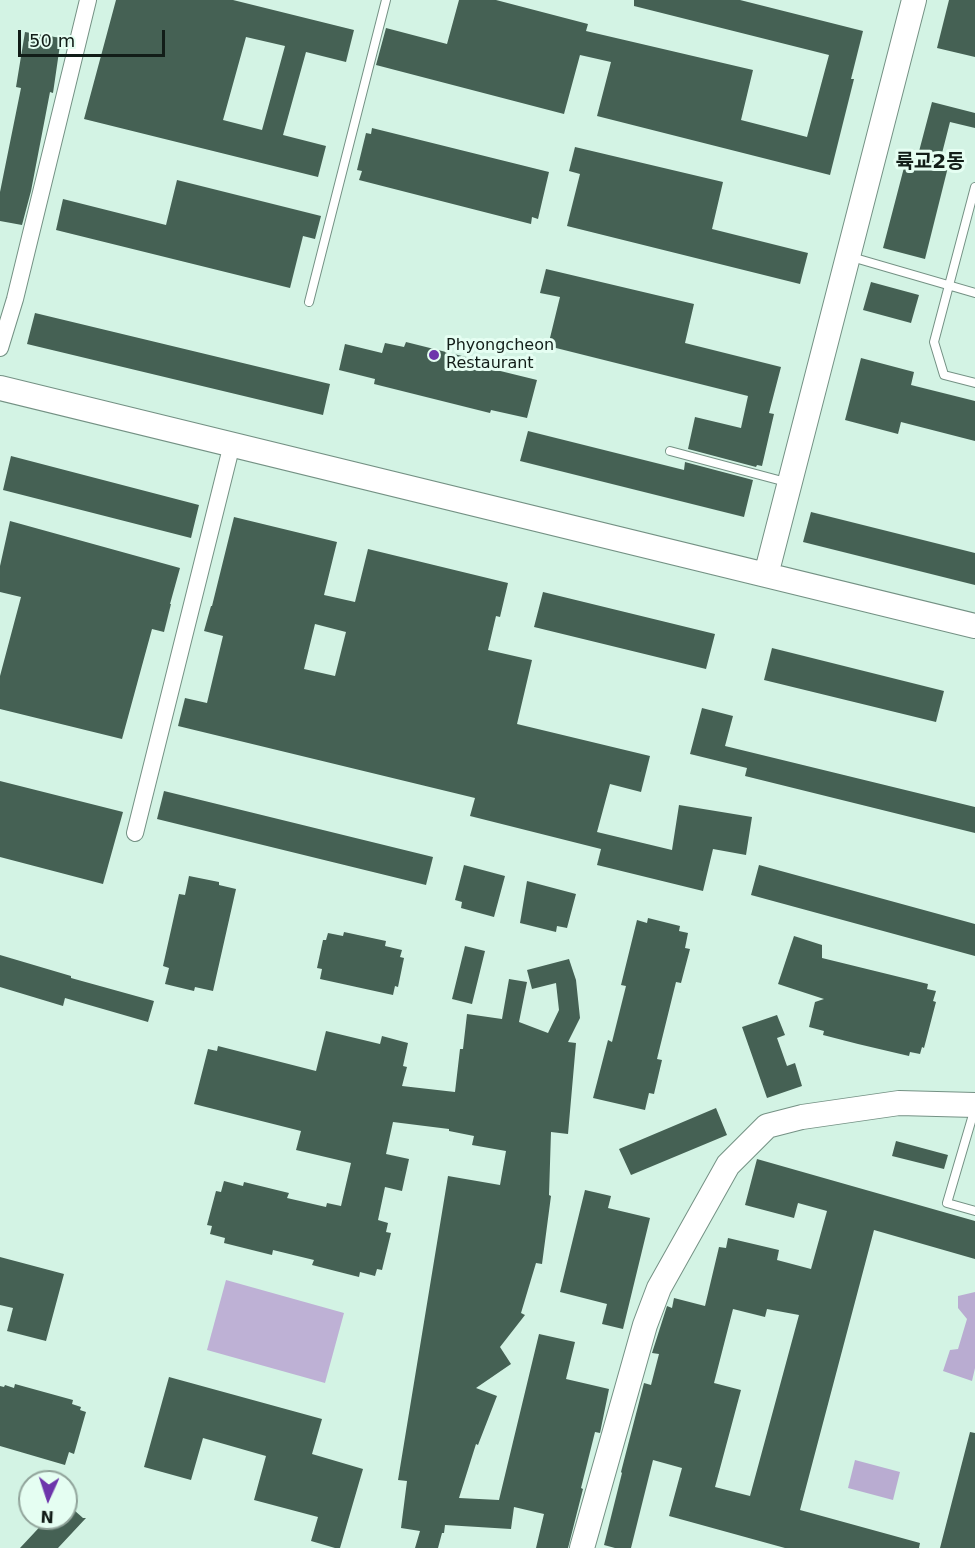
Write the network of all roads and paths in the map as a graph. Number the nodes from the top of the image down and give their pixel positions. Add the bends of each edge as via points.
1 (88, 0) edge
2 (386, 0) edge
3 (914, 0) edge
4 (975, 187) edge
5 (848, 256) junction
6 (948, 286) junction
7 (975, 293) edge
8 (309, 302) dead end
9 (0, 348) edge
10 (975, 383) edge
11 (0, 387) edge
12 (232, 444) junction
13 (670, 452) dead end
14 (790, 483) junction
15 (766, 575) junction
16 (975, 626) edge
17 (135, 833) dead end
18 (975, 1107) edge
19 (975, 1211) edge
20 (582, 1548) edge

1 - 9 street
2 - 8 lane
3 - 5 street
4 - 6 lane
5 - 6 lane
5 - 14 street
6 - 7 lane
6 - 10 lane via 934,342 944,375
11 - 12 street
12 - 15 street
12 - 17 street
13 - 14 lane
14 - 15 street
15 - 16 street
18 - 19 lane via 947,1203
18 - 20 street via 899,1103 802,1117 767,1126 728,1165 659,1288

